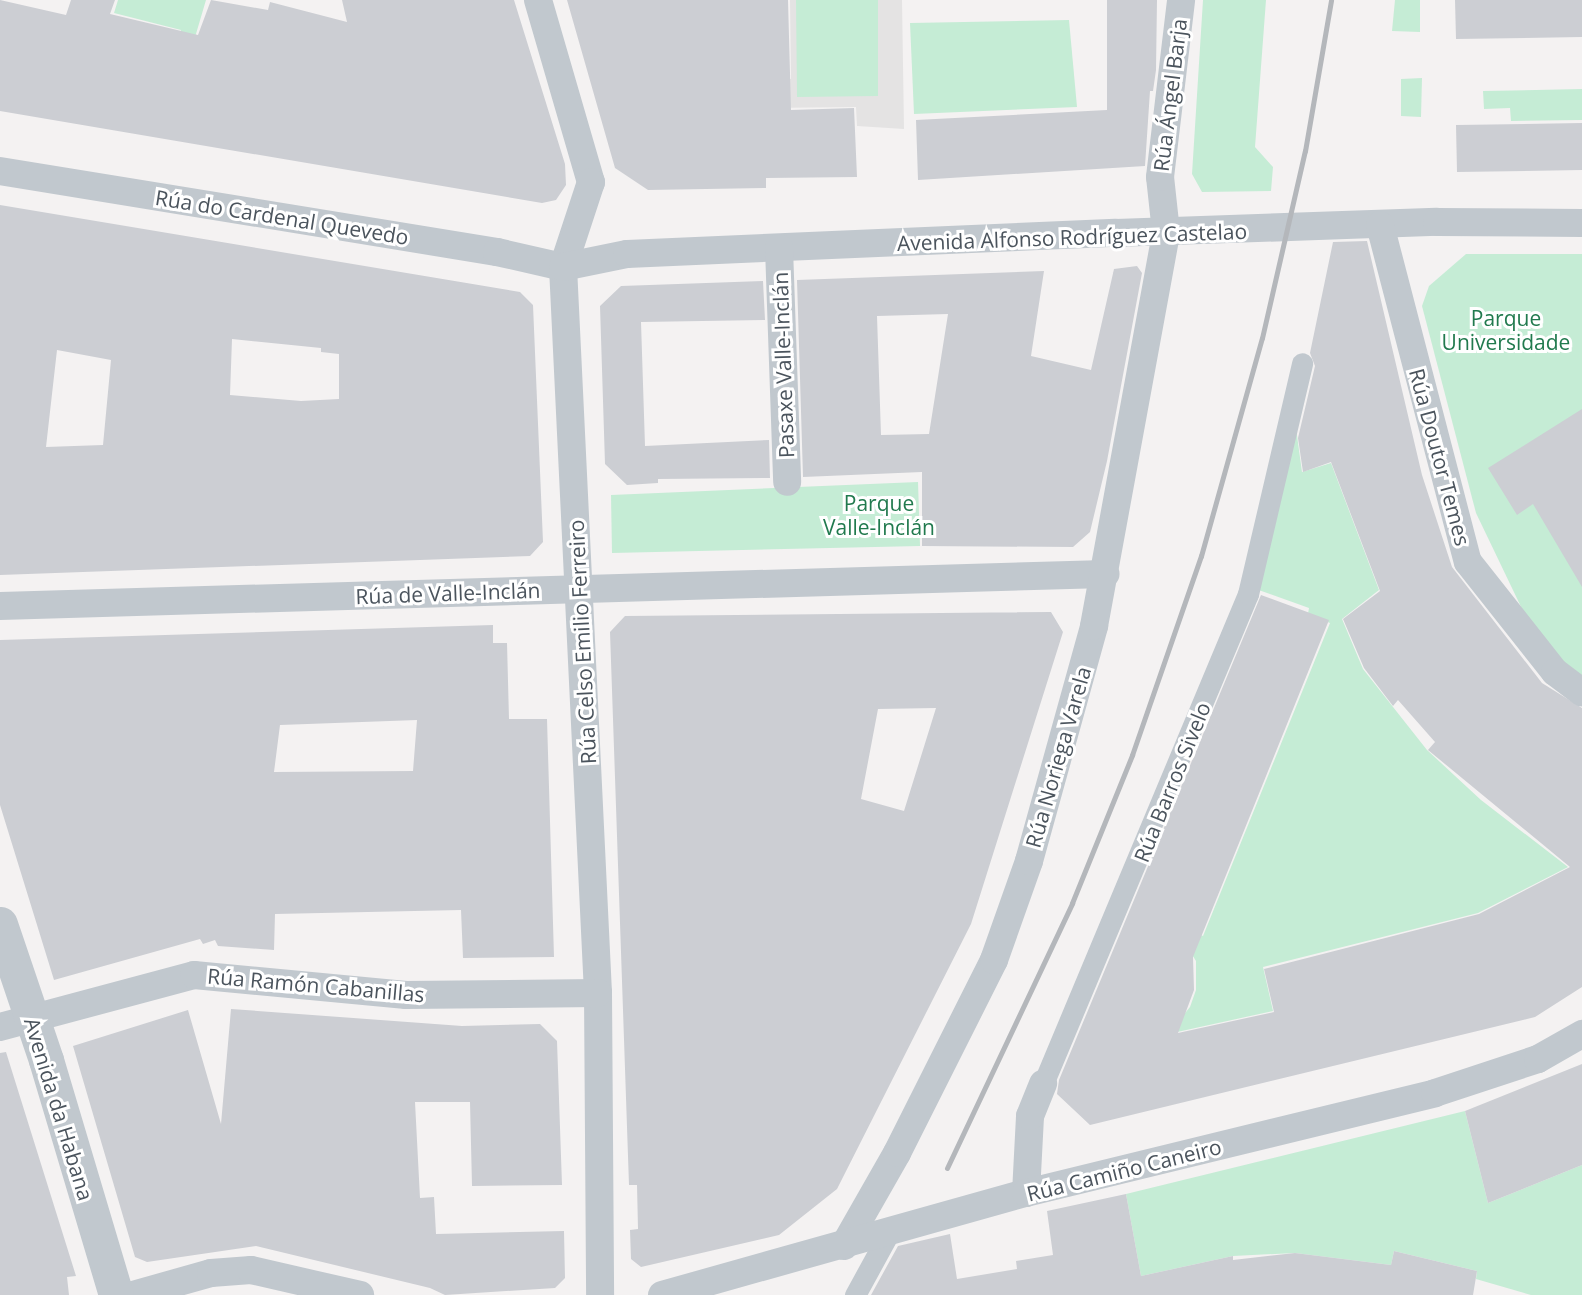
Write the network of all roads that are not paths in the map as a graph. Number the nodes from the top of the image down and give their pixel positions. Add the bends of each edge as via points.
1 (538, 0) edge
2 (1181, 0) edge
3 (0, 171) edge
4 (1582, 223) edge
5 (1380, 225) junction
6 (1166, 232) junction
7 (779, 248) junction
8 (563, 267) junction
9 (1302, 363) dead end
10 (787, 482) dead end
11 (1106, 574) junction
12 (580, 589) junction
13 (0, 607) edge
14 (1582, 692) edge
15 (0, 924) edge
16 (598, 993) junction
17 (16, 1022) edge
18 (1582, 1034) edge
19 (1043, 1084) joint
20 (1026, 1193) junction
21 (889, 1233) junction
22 (844, 1245) junction
23 (116, 1295) edge
24 (133, 1295) edge
25 (360, 1295) edge
26 (600, 1295) edge
27 (662, 1295) edge
28 (855, 1295) edge

1 - 8 street, Rúa Celso Emilio Ferreiro via 591,182
2 - 6 street, Rúa Ángel Barja via 1160,177
3 - 8 street, Rúa do Cardenal Quevedo via 497,252
4 - 5 street, Avenida Alfonso Rodríguez Castelao
5 - 6 street, Avenida Alfonso Rodríguez Castelao
5 - 14 street, Rúa Doutor Temes via 1468,562 1555,672
6 - 7 street, Avenida Alfonso Rodríguez Castelao
6 - 11 street, Rúa Noriega Varela
7 - 8 street, Avenida Alfonso Rodríguez Castelao via 628,254
7 - 10 street, Pasaxe Valle-Inclán
8 - 12 street, Rúa Celso Emilio Ferreiro
9 - 19 street, Rúa Barros Sivelo via 1248,594
11 - 12 street, Rúa de Valle-Inclán
11 - 22 street, Rúa Noriega Varela via 1029,861 994,960 897,1153
12 - 13 street, Rúa de Valle-Inclán
12 - 16 street, Rúa Celso Emilio Ferreiro
15 - 17 street, Avenida da Habana
16 - 17 street, Rúa Ramón Cabanillas via 406,995 194,975
16 - 26 street, Rúa Celso Emilio Ferreiro
17 - 23 street, Avenida da Habana
18 - 20 street, Rúa Camiño Caneiro via 1538,1059 1438,1092
19 - 20 street, Rúa Barros Sivelo via 1030,1116
20 - 21 street, Rúa Camiño Caneiro
21 - 22 street, Rúa Camiño Caneiro
21 - 28 street
22 - 27 street, Rúa Camiño Caneiro
24 - 25 street via 211,1273 251,1270

